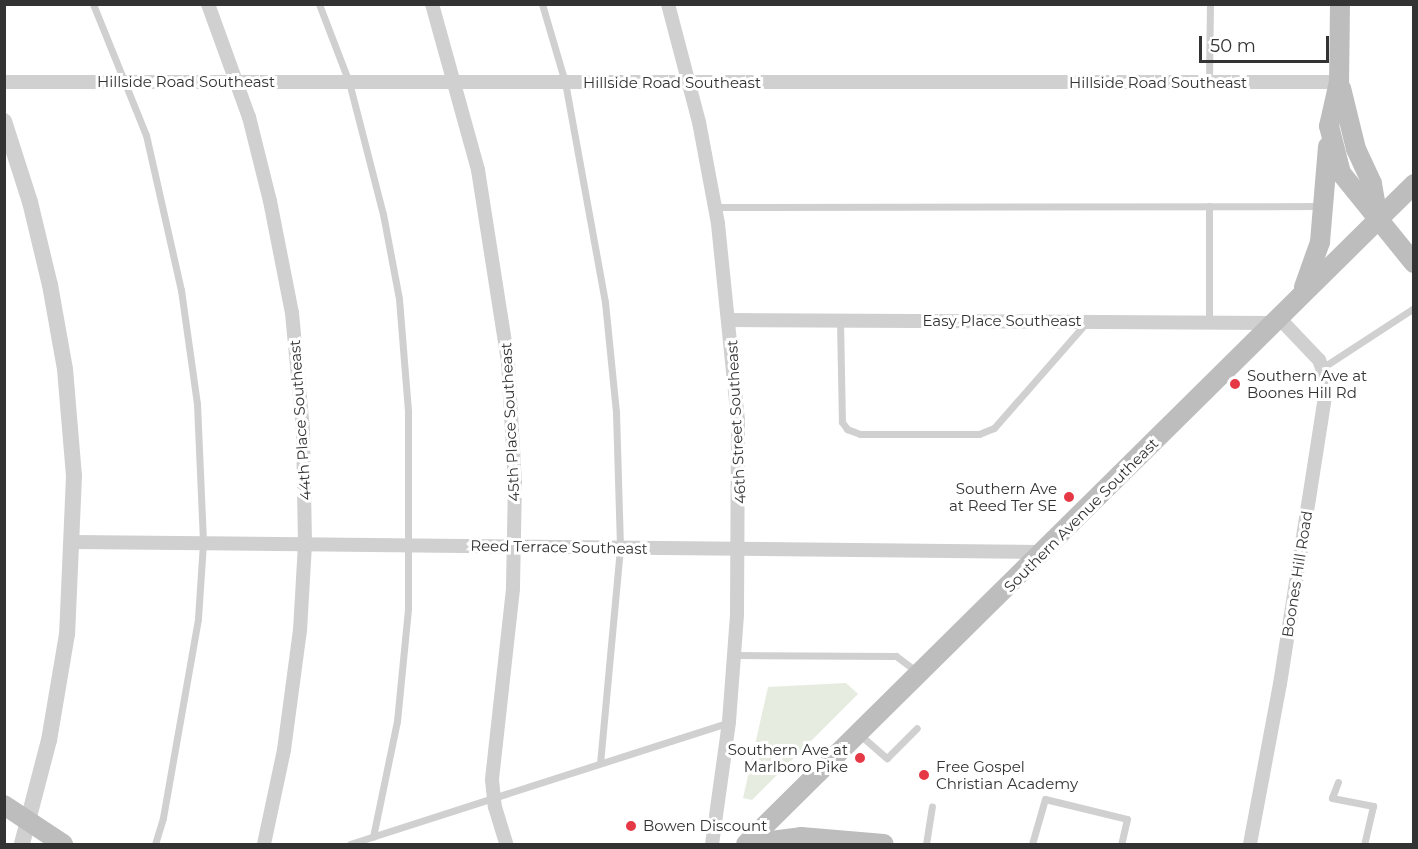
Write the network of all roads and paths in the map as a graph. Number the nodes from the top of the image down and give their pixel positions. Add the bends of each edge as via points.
1 (93, 4) edge
2 (208, 4) edge
3 (319, 4) edge
4 (432, 4) edge
5 (542, 4) edge
6 (669, 4) edge
7 (1210, 4) edge
8 (1340, 4) edge
9 (4, 82) edge
10 (126, 82) junction
11 (237, 82) junction
12 (350, 82) junction
13 (456, 82) junction
14 (564, 82) junction
15 (1339, 82) junction
16 (689, 83) junction
17 (1209, 83) junction
18 (4, 121) edge
19 (1329, 126) junction
20 (1413, 184) edge
21 (1209, 206) junction
22 (1323, 206) junction
23 (715, 207) junction
24 (1378, 218) junction
25 (1413, 263) edge
26 (1297, 300) junction
27 (1413, 308) edge
28 (731, 320) junction
29 (840, 320) junction
30 (1277, 321) junction
31 (1087, 322) junction
32 (1209, 323) junction
33 (1322, 368) junction
34 (74, 542) junction
35 (204, 543) junction
36 (305, 544) junction
37 (410, 544) junction
38 (515, 547) junction
39 (620, 548) junction
40 (740, 549) junction
41 (1044, 552) junction
42 (735, 655) junction
43 (921, 674) junction
44 (729, 722) junction
45 (917, 728) dead end
46 (859, 734) junction
47 (600, 763) junction
48 (1338, 782) dead end
49 (493, 798) junction
50 (4, 805) edge
51 (932, 806) dead end
52 (29, 822) junction
53 (373, 837) junction
54 (22, 844) edge
55 (63, 844) edge
56 (155, 844) edge
57 (264, 844) edge
58 (350, 844) edge
59 (506, 844) edge
60 (712, 844) edge
61 (746, 844) edge
62 (884, 844) edge
63 (926, 844) edge
64 (1032, 844) edge
65 (1121, 844) edge
66 (1250, 844) edge
67 (1364, 844) edge

1 - 10 lane
2 - 11 street, 44th Place Southeast
3 - 12 lane
4 - 13 street, 45th Place Southeast
5 - 14 lane
6 - 16 street, 46th Street Southeast
7 - 17 lane
8 - 15 main road
9 - 10 street, Hillside Road Southeast
10 - 11 street, Hillside Road Southeast
10 - 35 lane via 146,135 181,290 197,404
11 - 12 street, Hillside Road Southeast
11 - 36 street, 44th Place Southeast via 270,201 292,314 303,430
12 - 13 street, Hillside Road Southeast
12 - 37 lane via 383,214 399,299 408,412
13 - 14 street, Hillside Road Southeast
13 - 38 street, 45th Place Southeast via 481,182 501,301 513,423
14 - 16 street, Hillside Road Southeast
14 - 39 lane via 604,302 616,412
15 - 17 street, Hillside Road Southeast
15 - 19 main road
15 - 24 main road via 1356,149 1372,184
16 - 17 street, Hillside Road Southeast
16 - 23 street, 46th Street Southeast
18 - 34 street via 38,230 60,341 72,450
19 - 22 main road
19 - 24 main road via 1341,173 1357,198
20 - 24 main road, Southern Avenue Southeast
21 - 22 lane
21 - 23 lane
21 - 32 lane
22 - 26 main road via 1315,260
23 - 28 street, 46th Street Southeast
24 - 25 main road
24 - 26 main road, Southern Avenue Southeast
26 - 30 main road, Southern Avenue Southeast
27 - 33 lane
28 - 29 street, Easy Place Southeast
28 - 40 street, 46th Street Southeast via 740,458
29 - 31 street, Easy Place Southeast
29 - 31 lane via 842,422 847,429 860,434 979,434 994,428
30 - 32 street, Easy Place Southeast
30 - 33 street via 1319,360
30 - 41 main road, Southern Avenue Southeast
31 - 32 street, Easy Place Southeast
33 - 66 street, Boones Hill Road via 1325,396 1280,684
34 - 35 street, Reed Terrace Southeast
34 - 52 street via 60,680
35 - 36 street, Reed Terrace Southeast
35 - 56 lane via 198,619 184,707
36 - 37 street, Reed Terrace Southeast
36 - 57 street, 44th Place Southeast via 294,690
37 - 38 street, Reed Terrace Southeast
37 - 53 lane via 397,721
38 - 39 street, Reed Terrace Southeast
38 - 49 street, 45th Place Southeast
39 - 40 street, Reed Terrace Southeast
39 - 47 lane
40 - 41 street, Reed Terrace Southeast
40 - 42 street, 46th Street Southeast
41 - 43 main road, Southern Avenue Southeast
42 - 43 lane via 896,656
42 - 44 street, 46th Street Southeast
43 - 46 main road, Southern Avenue Southeast
44 - 47 lane
44 - 60 street, 46th Street Southeast
45 - 46 lane via 887,758
46 - 61 main road, Southern Avenue Southeast
47 - 49 lane
48 - 67 lane via 1332,798 1373,806
49 - 53 lane
49 - 59 street, 45th Place Southeast
50 - 52 main road
51 - 63 lane
52 - 54 street
52 - 55 main road
53 - 58 lane
61 - 62 main road via 801,837
64 - 65 lane via 1045,799 1127,819

